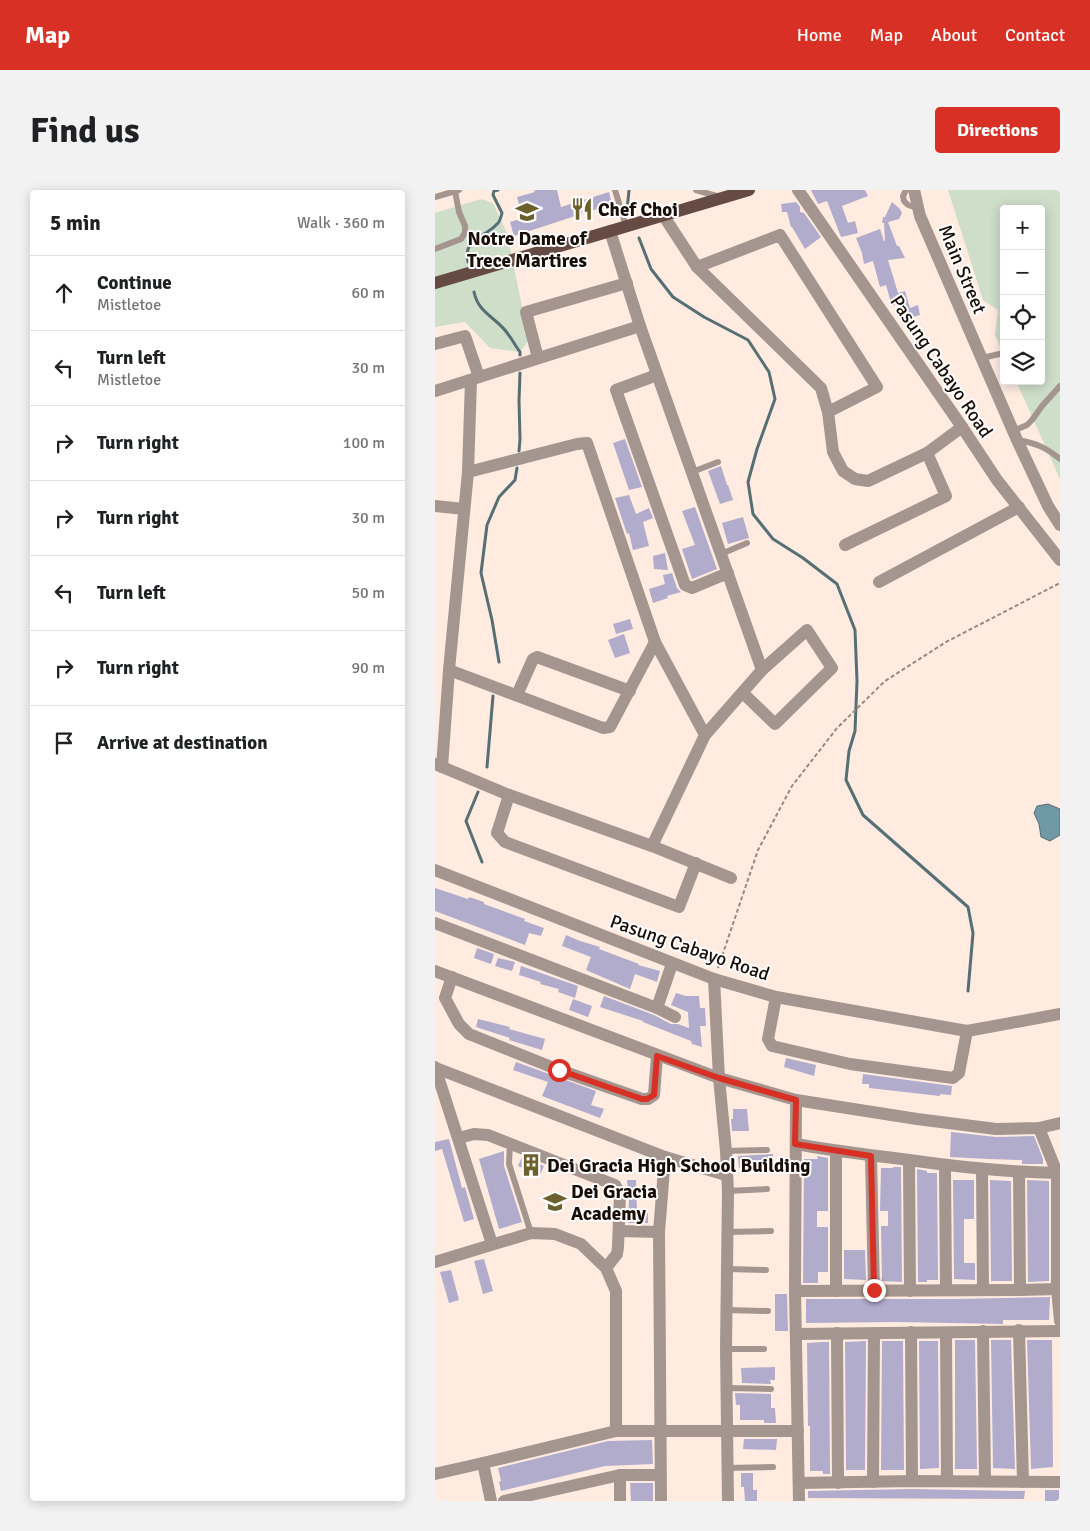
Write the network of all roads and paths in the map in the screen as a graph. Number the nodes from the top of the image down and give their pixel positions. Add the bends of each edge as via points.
1 (615, 190) edge
2 (696, 190) edge
3 (749, 190) edge
4 (798, 190) edge
5 (906, 190) edge
6 (914, 190) edge
7 (457, 191) edge
8 (435, 197) edge
9 (723, 198) junction
10 (918, 208) junction
11 (663, 215) junction
12 (626, 226) junction
13 (610, 231) junction
14 (435, 249) edge
15 (697, 267) junction
16 (627, 283) junction
17 (435, 284) edge
18 (640, 326) junction
19 (435, 344) edge
20 (1000, 355) edge
21 (538, 358) junction
22 (982, 358) junction
23 (657, 375) junction
24 (475, 378) junction
25 (1060, 386) edge
26 (435, 391) edge
27 (828, 412) junction
28 (962, 427) junction
29 (1015, 436) junction
30 (927, 453) junction
31 (1060, 459) edge
32 (719, 462) dead end
33 (468, 472) junction
34 (692, 472) junction
35 (435, 506) edge
36 (1019, 507) junction
37 (464, 509) junction
38 (1060, 524) edge
39 (747, 543) dead end
40 (845, 545) dead end
41 (721, 554) junction
42 (1060, 560) edge
43 (728, 573) junction
44 (879, 582) dead end
45 (1060, 583) edge
46 (655, 642) junction
47 (449, 670) junction
48 (762, 670) junction
49 (630, 690) junction
50 (743, 693) junction
51 (517, 695) junction
52 (705, 735) junction
53 (439, 765) edge
54 (509, 795) junction
55 (652, 846) junction
56 (696, 863) junction
57 (435, 870) edge
58 (731, 878) dead end
59 (435, 922) edge
60 (672, 964) junction
61 (435, 972) edge
62 (452, 978) junction
63 (714, 979) junction
64 (776, 997) junction
65 (657, 1008) junction
66 (1060, 1014) edge
67 (675, 1017) dead end
68 (967, 1032) junction
69 (657, 1056) junction
70 (435, 1068) edge
71 (719, 1078) junction
72 (796, 1100) junction
73 (1060, 1123) edge
74 (1039, 1128) junction
75 (459, 1138) junction
76 (510, 1143) junction
77 (795, 1144) junction
78 (767, 1150) dead end
79 (726, 1151) junction
80 (836, 1151) junction
81 (871, 1156) junction
82 (665, 1157) junction
83 (909, 1160) junction
84 (945, 1166) junction
85 (982, 1169) junction
86 (1019, 1172) junction
87 (1057, 1173) junction
88 (726, 1175) junction
89 (767, 1189) dead end
90 (728, 1191) junction
91 (619, 1231) junction
92 (771, 1231) dead end
93 (659, 1232) junction
94 (728, 1232) junction
95 (531, 1233) junction
96 (492, 1244) junction
97 (435, 1262) edge
98 (606, 1268) junction
99 (727, 1269) junction
100 (766, 1270) dead end
101 (1057, 1289) junction
102 (874, 1290) junction
103 (946, 1290) junction
104 (983, 1290) junction
105 (1020, 1290) junction
106 (795, 1291) junction
107 (836, 1291) junction
108 (910, 1291) junction
109 (727, 1310) junction
110 (768, 1312) dead end
111 (1060, 1321) edge
112 (1019, 1330) junction
113 (983, 1331) junction
114 (1060, 1331) edge
115 (911, 1332) junction
116 (874, 1333) junction
117 (946, 1333) junction
118 (796, 1334) junction
119 (837, 1334) junction
120 (726, 1349) junction
121 (764, 1349) dead end
122 (726, 1388) junction
123 (771, 1389) dead end
124 (726, 1430) junction
125 (616, 1431) junction
126 (798, 1431) junction
127 (661, 1432) junction
128 (483, 1462) junction
129 (773, 1467) dead end
130 (727, 1468) junction
131 (435, 1474) edge
132 (619, 1475) junction
133 (660, 1475) junction
134 (912, 1481) junction
135 (947, 1481) junction
136 (873, 1482) junction
137 (985, 1482) junction
138 (1023, 1482) junction
139 (1060, 1482) edge
140 (799, 1483) junction
141 (838, 1483) junction
142 (532, 1498) edge
143 (491, 1501) edge
144 (504, 1501) edge
145 (620, 1501) edge
146 (661, 1501) edge
147 (728, 1501) edge
148 (799, 1501) edge

1 - 12 lane
2 - 9 lane
3 - 9 main road
4 - 28 street, Pasung Cabayo Road
5 - 10 lane via 904,201
6 - 10 street, Main Street
7 - 8 lane
7 - 14 lane via 465,232 461,238
9 - 11 main road
10 - 22 street, Main Street
11 - 12 main road
11 - 15 street
12 - 13 main road
13 - 16 street
13 - 17 main road
15 - 27 street via 821,388
15 - 27 street via 780,235 877,387
16 - 18 street
16 - 21 street via 526,312
18 - 21 street
18 - 23 street
19 - 24 street via 465,336
20 - 22 lane
21 - 24 street
22 - 29 street, Main Street
23 - 34 street
23 - 43 street via 616,390 685,585 691,588
24 - 26 street
24 - 33 street
25 - 29 lane
27 - 30 street via 833,452 843,471 855,479 869,481
28 - 30 street
28 - 36 street, Pasung Cabayo Road
29 - 31 lane
29 - 38 street, Main Street
30 - 40 street via 946,496
32 - 34 lane
33 - 37 street
33 - 46 street via 587,443
34 - 41 street
35 - 37 street
36 - 42 street, Pasung Cabayo Road
36 - 44 street
37 - 47 street
39 - 41 lane
41 - 43 street
43 - 48 street
45 - 63 path via 946,642 885,681 837,728 792,786 758,850
46 - 49 street
46 - 52 street
47 - 51 street
47 - 53 street
48 - 50 street
48 - 50 street via 807,630 832,668 775,724
49 - 51 street via 610,727 603,728
49 - 51 street via 537,656
50 - 52 street
52 - 55 street
53 - 54 street
54 - 55 street
54 - 56 street via 497,833 505,842 670,904 679,907
55 - 56 street
56 - 58 street
57 - 60 street, Pasung Cabayo Road
59 - 65 street
60 - 63 street, Pasung Cabayo Road
60 - 65 street
61 - 62 street
62 - 69 street
62 - 69 street via 445,998 459,1024 469,1034 559,1070 647,1099 654,1095
63 - 64 street, Pasung Cabayo Road
63 - 71 street
64 - 68 street, Pasung Cabayo Road
64 - 68 street via 768,1039 772,1046 851,1064 953,1078 959,1073
65 - 67 street
66 - 68 street, Pasung Cabayo Road
69 - 71 street
70 - 75 street
70 - 82 street
71 - 72 street
71 - 79 street
72 - 74 street via 996,1129
72 - 77 street
73 - 74 street
74 - 87 street
75 - 76 street via 481,1134
75 - 96 street
76 - 91 street via 615,1185 620,1193
76 - 95 lane via 509,1164
77 - 80 street
77 - 106 street
78 - 79 lane
79 - 88 street
80 - 81 street
80 - 107 street
81 - 83 street
81 - 102 street
82 - 88 street
82 - 93 street
83 - 84 street
83 - 108 street
84 - 85 street
84 - 103 street
85 - 86 street
85 - 104 street
86 - 87 street
86 - 105 street
87 - 101 street
88 - 90 street
89 - 90 lane
90 - 94 street
91 - 93 street
91 - 98 street via 617,1254
92 - 94 lane
93 - 127 street
94 - 99 street
95 - 96 street
95 - 98 street via 555,1234 581,1244
96 - 97 street
98 - 125 street via 616,1291
99 - 100 lane
99 - 109 street
101 - 105 street
101 - 111 street
102 - 107 street
102 - 108 street
103 - 104 street
103 - 108 street
104 - 105 street
106 - 107 street
106 - 118 street
109 - 110 lane
109 - 120 street
112 - 113 street
112 - 114 street
112 - 138 street
113 - 117 street
113 - 137 street
115 - 116 street
115 - 117 street
115 - 134 street
116 - 119 street
116 - 136 street
117 - 135 street
118 - 119 street
118 - 126 street
119 - 141 street
120 - 121 lane
120 - 122 street
122 - 123 lane
122 - 124 street
124 - 126 street
124 - 127 street
124 - 130 street
125 - 127 street
125 - 128 street
126 - 140 street
127 - 133 street
128 - 131 street
128 - 143 street
129 - 130 lane
130 - 147 street
132 - 133 street
132 - 142 street
132 - 145 street
133 - 146 street
134 - 135 street
134 - 136 street
135 - 137 street
136 - 141 street
137 - 138 street
138 - 139 street
140 - 141 street
140 - 148 street
142 - 144 street

